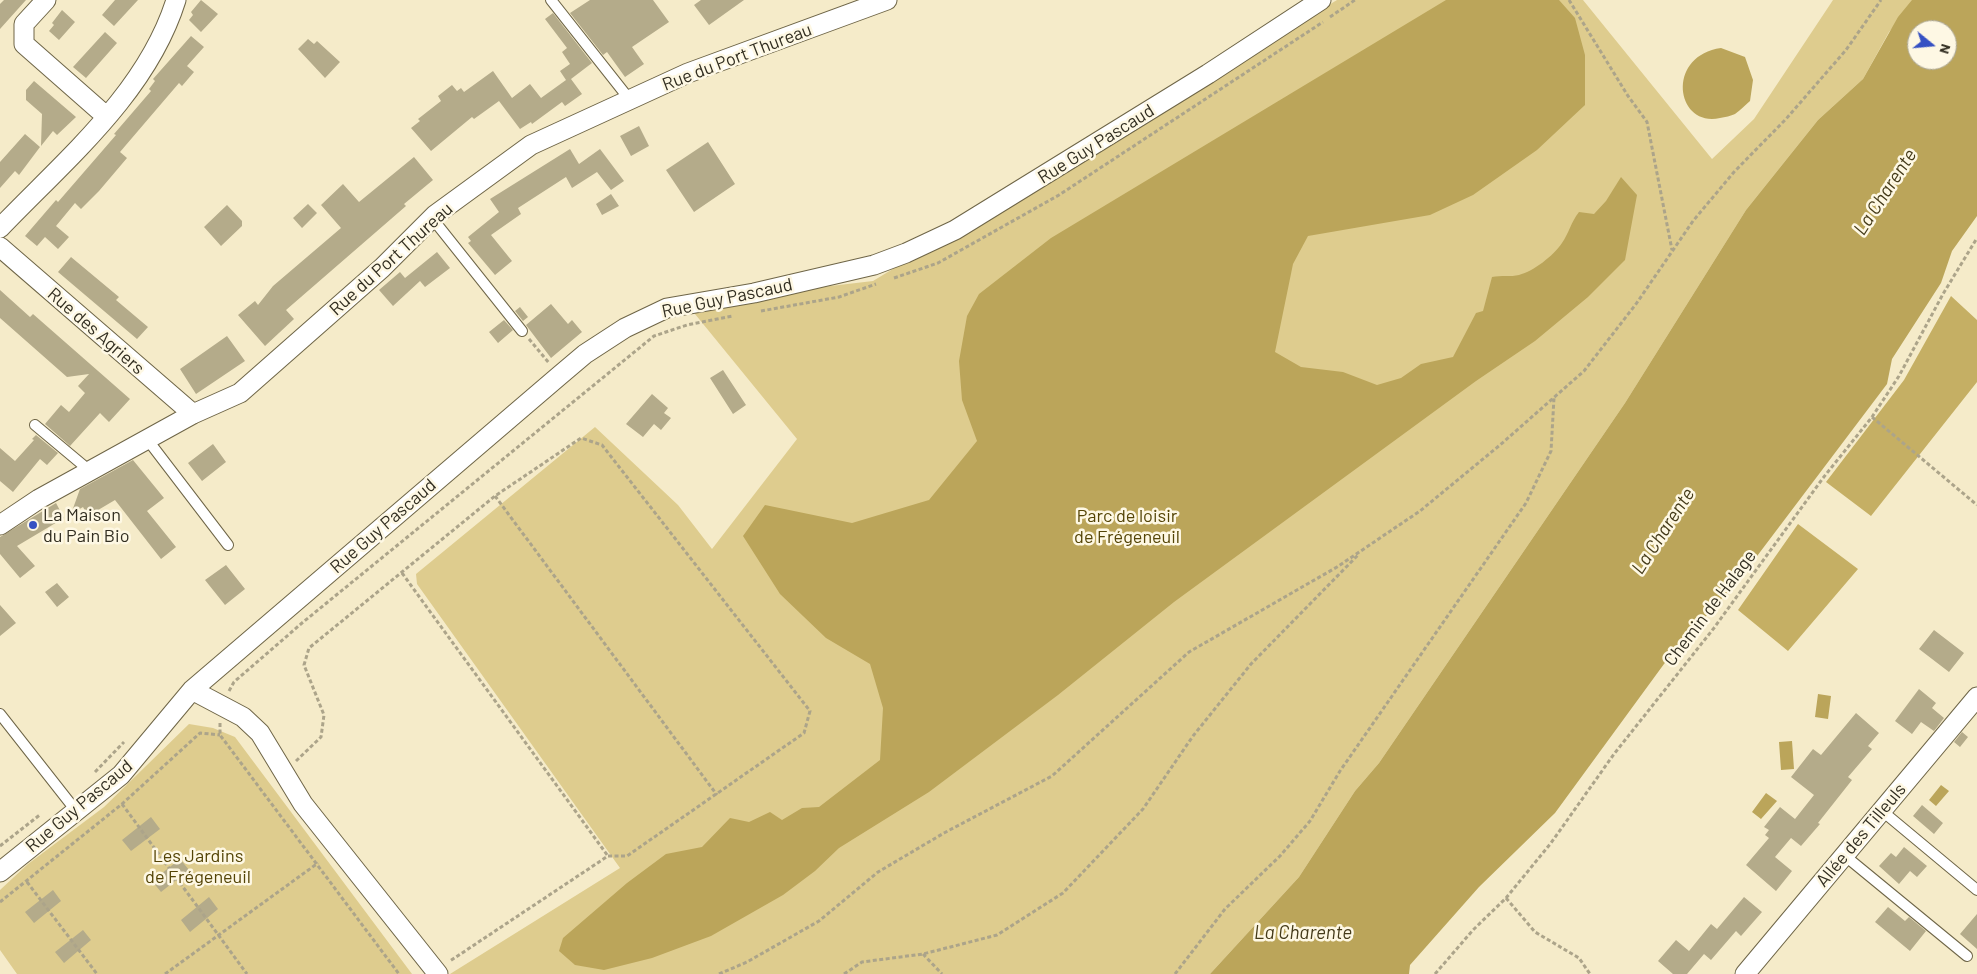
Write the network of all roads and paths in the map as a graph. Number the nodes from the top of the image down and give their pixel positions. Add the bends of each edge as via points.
1 (46, 0) edge
2 (176, 0) edge
3 (551, 0) edge
4 (887, 0) edge
5 (1321, 0) edge
6 (1355, 0) edge
7 (1569, 0) edge
8 (1881, 0) edge
9 (630, 100) junction
10 (107, 117) junction
11 (432, 218) junction
12 (0, 228) edge
13 (1977, 238) edge
14 (0, 247) edge
15 (1672, 251) junction
16 (893, 278) dead end
17 (884, 282) dead end
18 (753, 312) dead end
19 (734, 316) dead end
20 (522, 331) joint
21 (559, 376) junction
22 (1554, 398) junction
23 (193, 414) junction
24 (1872, 417) junction
25 (35, 425) dead end
26 (147, 439) junction
27 (90, 471) junction
28 (495, 496) junction
29 (1977, 504) edge
30 (0, 525) edge
31 (228, 545) dead end
32 (1365, 548) junction
33 (402, 573) junction
34 (192, 690) junction
35 (220, 706) junction
36 (1974, 708) edge
37 (0, 714) edge
38 (220, 735) junction
39 (125, 741) dead end
40 (284, 772) junction
41 (91, 776) dead end
42 (717, 795) junction
43 (122, 804) junction
44 (1881, 810) junction
45 (44, 812) dead end
46 (77, 812) junction
47 (0, 846) edge
48 (608, 856) junction
49 (1844, 856) junction
50 (318, 862) junction
51 (0, 872) edge
52 (27, 882) junction
53 (1977, 890) edge
54 (1506, 898) junction
55 (0, 902) edge
56 (217, 935) junction
57 (922, 954) junction
58 (1967, 956) dead end
59 (436, 972) edge
60 (98, 974) edge
61 (166, 974) edge
62 (247, 974) edge
63 (399, 974) edge
64 (719, 974) edge
65 (844, 974) edge
66 (942, 974) edge
67 (1176, 974) edge
68 (1435, 974) edge
69 (1590, 974) edge
70 (1745, 974) edge

1 - 10 street via 24,24 24,44
2 - 10 street via 137,80
3 - 9 lane
4 - 9 street, Rue du Port Thureau via 688,73
5 - 21 street, Rue Guy Pascaud via 1208,74 955,230 906,253 850,272 667,308 625,328
6 - 16 path via 1059,195 938,263
7 - 15 path via 1647,122
8 - 15 path via 1846,50 1734,172
9 - 11 street, Rue du Port Thureau via 531,146
10 - 12 street
11 - 20 lane
11 - 23 street, Rue du Port Thureau via 382,268 240,393
13 - 24 path, Chemin de Halage via 1899,376
14 - 23 street, Rue des Agriers
15 - 22 path via 1584,371
17 - 18 path via 839,297
19 - 35 path via 687,325 654,336 302,623 234,682
20 - 21 path
21 - 34 street, Rue Guy Pascaud
22 - 32 path via 1420,511
22 - 67 path via 1551,451 1526,503 1340,771 1310,820 1280,856 1224,909
23 - 26 street, Rue du Port Thureau
24 - 29 path
24 - 54 path, Chemin de Halage via 1714,628 1614,754 1551,843
25 - 27 lane
26 - 27 street, Rue du Port Thureau
26 - 31 lane
27 - 30 street, Rue du Port Thureau
28 - 33 path
28 - 42 path
28 - 42 path via 581,438 602,445 810,711 804,733
32 - 57 path via 1251,664 1193,736 1143,809 1063,893 997,934
32 - 64 path via 1189,652 1052,776 878,872 818,921
33 - 40 path via 309,648 304,665 324,715 321,737
33 - 48 path
34 - 35 street
34 - 46 street, Rue Guy Pascaud via 122,775
35 - 38 path
35 - 40 street via 243,717 260,733
36 - 44 street, Allée des Tilleuls
37 - 46 lane
38 - 43 path via 200,734
38 - 50 path
39 - 41 path
40 - 59 street via 303,804
42 - 48 path via 627,856
43 - 52 path
43 - 56 path
44 - 49 street, Allée des Tilleuls
44 - 53 lane
45 - 47 path
46 - 51 street, Rue Guy Pascaud
48 - 59 path
49 - 58 lane
49 - 70 street, Allée des Tilleuls
50 - 56 path
50 - 63 path
52 - 55 path
52 - 60 path
54 - 68 path, Chemin de Halage
54 - 69 path via 1535,932 1579,958
56 - 61 path
56 - 62 path
57 - 65 path via 862,962
57 - 66 path

